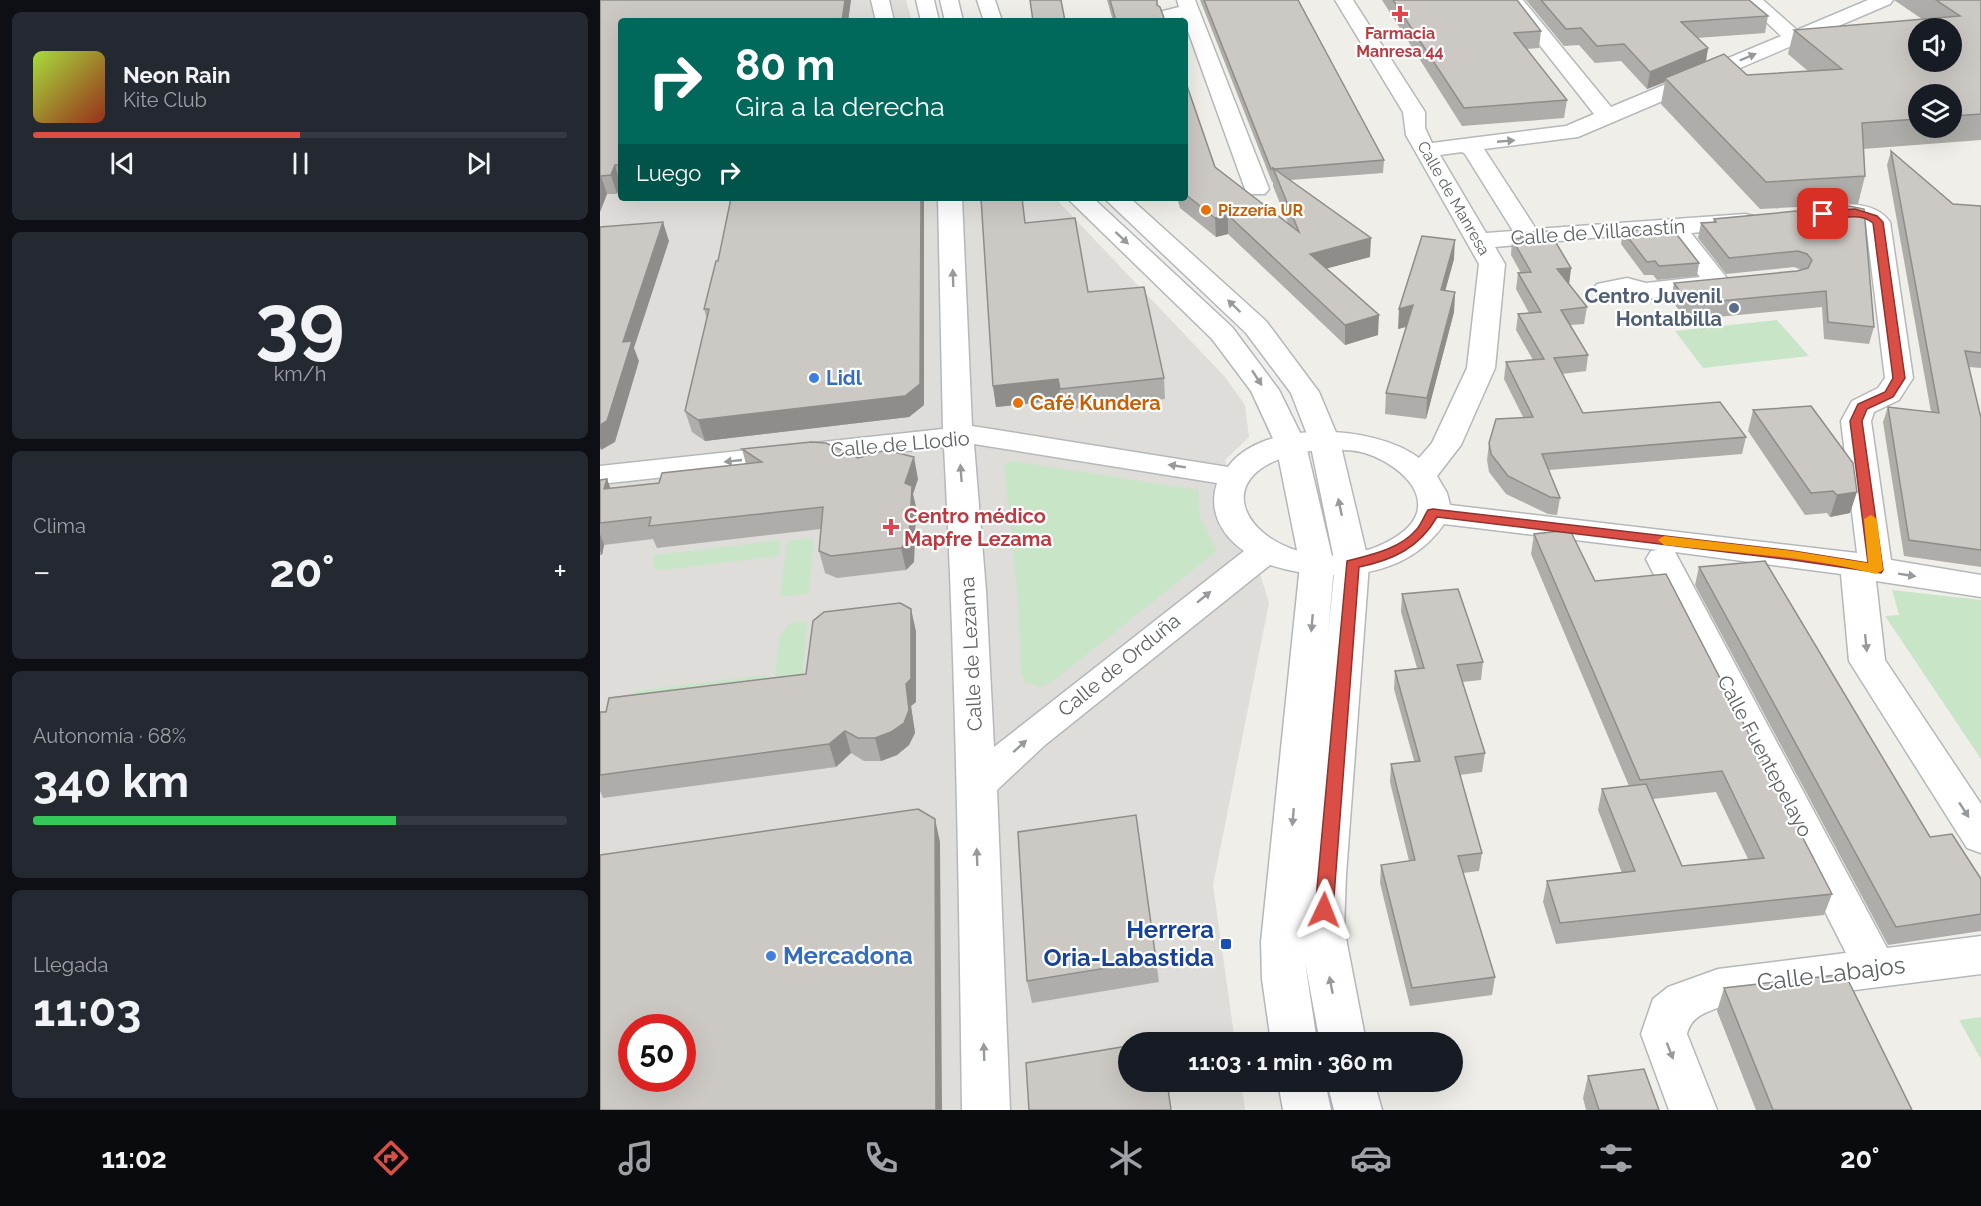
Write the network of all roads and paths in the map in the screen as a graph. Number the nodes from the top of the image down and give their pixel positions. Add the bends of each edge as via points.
1 (880, 0) edge
2 (925, 0) edge
3 (949, 0) edge
4 (986, 0) edge
5 (1344, 0) edge
6 (1513, 0) edge
7 (1752, 0) edge
8 (1884, 0) edge
9 (1188, 5) edge
10 (884, 18) edge
11 (929, 18) edge
12 (953, 18) edge
13 (992, 18) edge
14 (1170, 18) edge
15 (1795, 37) junction
16 (1193, 38) edge
17 (1608, 117) junction
18 (1466, 145) junction
19 (1427, 150) junction
20 (1257, 189) dead end
21 (950, 201) edge
22 (1082, 201) edge
23 (1119, 201) edge
24 (1799, 216) edge
25 (1765, 219) edge
26 (1673, 227) junction
27 (1529, 237) junction
28 (1481, 242) junction
29 (1745, 280) edge
30 (1717, 282) junction
31 (1606, 289) dead end
32 (1461, 412) junction
33 (958, 436) junction
34 (1324, 440) junction
35 (1291, 445) junction
36 (1376, 446) junction
37 (600, 475) edge
38 (1422, 475) junction
39 (1234, 477) junction
40 (1433, 513) junction
41 (1266, 551) junction
42 (1663, 559) dead end
43 (1335, 564) junction
44 (1867, 567) junction
45 (1981, 586) edge
46 (977, 785) junction
47 (1981, 837) edge
48 (1868, 953) dead end
49 (1981, 955) edge
50 (1292, 1032) edge
51 (1341, 1032) edge
52 (1304, 1092) edge
53 (1354, 1092) edge
54 (986, 1110) edge
55 (1307, 1110) edge
56 (1358, 1110) edge
57 (1693, 1110) edge

1 - 10 street
2 - 11 street
3 - 12 street
4 - 13 street
5 - 19 street, Calle de Manresa via 1414,112 1414,128
6 - 17 street
7 - 15 street via 1777,26
8 - 15 street
9 - 14 street
9 - 16 street
17 -> 15 street
16 - 20 street
18 -> 17 street via 1549,137
18 - 19 street
18 - 27 street
19 - 28 street, Calle de Manresa
33 -> 21 street, Calle de Lezama
22 -> 35 street via 1222,333 1265,390
34 -> 23 street via 1305,392 1256,327
24 - 44 street via 1855,212 1878,222 1899,378 1889,394 1862,407 1856,421
25 - 26 street, Calle de Villacastín
26 - 27 street, Calle de Villacastín
26 - 30 street
27 - 28 street, Calle de Villacastín
28 - 32 street, Calle de Manresa via 1492,264 1484,352 1476,384
29 - 30 street
30 - 31 street via 1646,291 1627,286
32 - 36 street via 1430,437
32 - 38 street, Calle de Manresa via 1446,445
33 -> 37 street, Calle de Llodio
39 -> 33 street, Calle de Llodio via 1006,440
46 -> 33 street, Calle de Lezama
34 - 35 street
34 - 36 street
43 -> 34 street
35 - 39 street via 1260,456
35 - 43 street
36 - 38 street via 1401,458
38 - 40 street via 1434,500
39 - 41 street via 1227,506 1231,520 1241,533
40 - 43 street via 1421,534 1398,549 1373,560
40 - 44 street
41 - 43 street
46 -> 41 street, Calle de Orduña via 1032,735
42 - 48 street, Calle Fuentepelayo
43 -> 50 street via 1283,942
51 -> 43 street via 1323,928
44 -> 45 street
44 -> 47 street via 1867,661
54 -> 46 street, Calle de Lezama
49 -> 57 street, Calle Labajos via 1718,988 1683,1001 1669,1013 1664,1034
52 - 55 street
53 - 56 street

